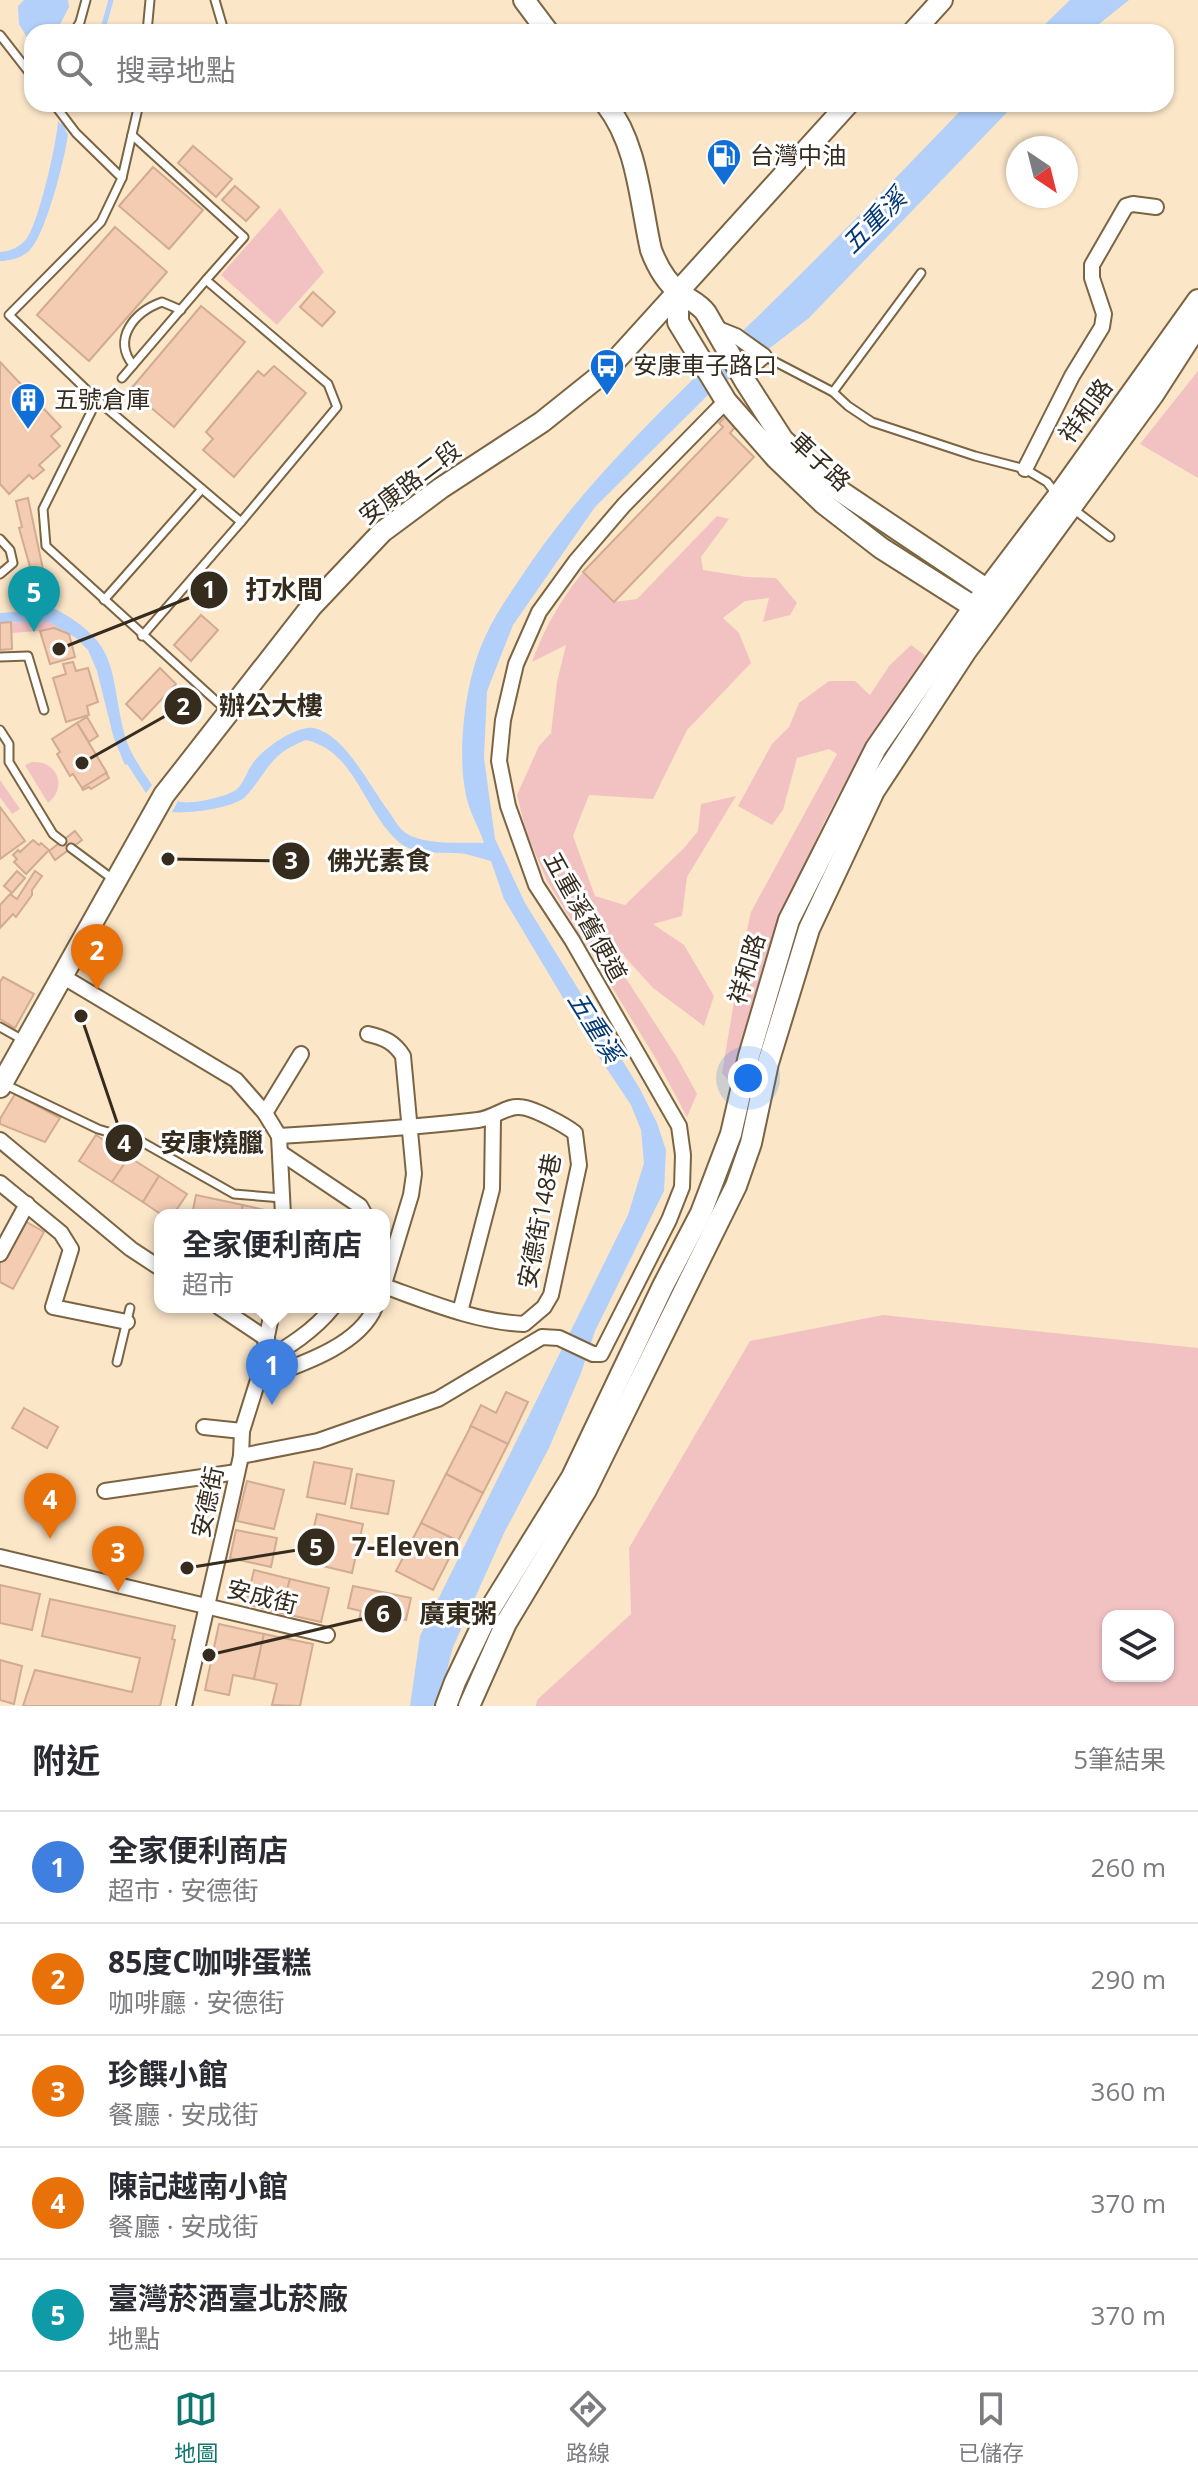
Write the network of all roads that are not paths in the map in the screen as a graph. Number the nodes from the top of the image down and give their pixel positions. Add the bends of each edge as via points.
1 (86, 0) edge
2 (150, 0) edge
3 (215, 0) edge
4 (524, 0) edge
5 (942, 0) edge
6 (77, 24) edge
7 (148, 24) edge
8 (222, 24) edge
9 (542, 24) edge
10 (920, 24) edge
11 (0, 35) edge
12 (24, 66) edge
13 (60, 112) edge
14 (137, 112) edge
15 (611, 112) edge
16 (841, 112) edge
17 (132, 135) junction
18 (122, 178) junction
19 (1156, 207) dead end
20 (921, 273) dead end
21 (206, 280) junction
22 (1198, 290) edge
23 (678, 292) junction
24 (1198, 300) edge
25 (181, 310) junction
26 (1198, 325) edge
27 (716, 328) junction
28 (1198, 342) edge
29 (1161, 352) junction
30 (764, 356) junction
31 (133, 365) junction
32 (122, 378) dead end
33 (745, 381) junction
34 (833, 392) junction
35 (1153, 395) junction
36 (97, 400) junction
37 (726, 401) junction
38 (1025, 469) junction
39 (202, 489) junction
40 (1065, 503) junction
41 (241, 522) junction
42 (1110, 537) dead end
43 (0, 539) edge
44 (0, 574) edge
45 (995, 595) junction
46 (104, 600) junction
47 (982, 612) junction
48 (142, 636) junction
49 (0, 657) edge
50 (44, 710) dead end
51 (227, 711) junction
52 (0, 730) edge
53 (62, 841) dead end
54 (71, 848) dead end
55 (115, 882) junction
56 (62, 976) junction
57 (0, 1027) edge
58 (368, 1034) dead end
59 (25, 1041) junction
60 (301, 1054) dead end
61 (2, 1078) edge
62 (265, 1113) junction
63 (493, 1119) junction
64 (411, 1128) junction
65 (279, 1136) junction
66 (0, 1140) edge
67 (281, 1153) junction
68 (0, 1183) edge
69 (284, 1198) junction
70 (27, 1204) junction
71 (283, 1209) edge
72 (362, 1209) edge
73 (0, 1254) edge
74 (154, 1264) edge
75 (390, 1265) edge
76 (390, 1287) edge
77 (460, 1312) junction
78 (228, 1313) edge
79 (272, 1313) edge
80 (328, 1313) edge
81 (373, 1313) edge
82 (128, 1315) joint
83 (267, 1339) junction
84 (117, 1362) dead end
85 (261, 1363) junction
86 (258, 1380) junction
87 (204, 1427) dead end
88 (242, 1431) junction
89 (241, 1456) junction
90 (237, 1472) junction
91 (105, 1491) dead end
92 (0, 1557) edge
93 (208, 1607) junction
94 (327, 1635) dead end
95 (184, 1706) edge
96 (446, 1706) edge
97 (469, 1706) edge

1 - 6 lane
2 - 7 lane
3 - 8 lane
4 - 9 main road
5 - 10 main road
11 - 12 lane
13 - 18 lane
14 - 17 lane
15 - 23 main road, 車子路 via 632,159 656,264
16 - 23 main road, 安康路二段
17 - 18 lane
17 - 21 lane via 244,237
18 - 36 lane via 101,222 9,315
19 - 38 street via 1126,206 1092,265 1104,314 1102,327
20 - 34 lane
21 - 25 lane
21 - 41 lane via 328,384 337,407
22 - 29 main road
23 - 27 main road, 車子路 via 700,306
23 - 37 main road, 車子路 via 678,322
23 - 51 main road, 安康路二段 via 576,397 382,532 311,607
24 - 29 main road, 祥和路
25 - 31 lane
25 - 31 lane via 162,302 150,306 125,333 122,344
26 - 35 main road, 祥和路
27 - 30 street
27 - 33 main road, 車子路
28 - 35 main road
29 - 40 main road, 祥和路
30 - 33 street
30 - 34 lane
31 - 32 lane
33 - 45 main road, 車子路 via 783,440 837,489
34 - 38 lane via 872,422
35 - 40 main road, 祥和路
36 - 39 lane
36 - 46 lane via 43,509 46,546
37 - 47 main road, 車子路 via 823,503 881,548
37 - 89 street, 五重溪舊便道 via 624,505 539,612 516,664 499,761 508,806 536,885 679,1126 682,1187 669,1220 601,1354 542,1337 438,1399 318,1441
38 - 40 lane via 1047,482
39 - 41 lane
39 - 46 lane
40 - 42 lane
40 - 45 main road, 祥和路
41 - 48 lane
43 - 44 lane via 13,563
45 - 47 main road, 祥和路
46 - 48 lane
47 - 96 main road, 祥和路 via 876,748 789,920 731,1134 701,1213 572,1477 489,1611
47 - 97 main road, 祥和路 via 874,791 809,929 736,1186 586,1490 506,1623
48 - 51 lane
49 - 50 lane via 28,656
51 - 55 main road, 安康路二段 via 164,795
52 - 53 lane via 9,744 9,762
54 - 55 lane
55 - 56 main road, 安康路二段
56 - 59 main road, 安康路二段
56 - 62 street via 236,1080
57 - 59 lane
58 - 64 street via 387,1039 403,1056
59 - 61 main road, 安康路二段
60 - 62 street
61 - 69 lane via 98,1129 142,1142 234,1194
62 - 65 street
63 - 64 street, 安德街148巷
63 - 77 street via 492,1189
63 - 77 street, 安德街148巷 via 519,1106 566,1126 575,1133 579,1165 544,1307 524,1324
64 - 65 street, 安德街148巷
64 - 75 street via 411,1195
65 - 67 street
66 - 74 street
67 - 69 street
67 - 72 street
68 - 70 street
69 - 71 street
70 - 73 street
70 - 82 street via 61,1233 71,1249 53,1307
76 - 77 street, 安德街148巷
78 - 83 street
79 - 83 street, 安德街
80 - 85 street
81 - 86 street via 360,1332
82 - 84 lane
83 - 85 street, 安德街
85 - 86 street, 安德街
86 - 88 street, 安德街
87 - 88 street
88 - 89 street, 安德街
89 - 90 street, 安德街
90 - 91 street
90 - 93 street, 安德街
92 - 93 street, 安成街
93 - 94 street, 安成街
93 - 95 street, 安德街

